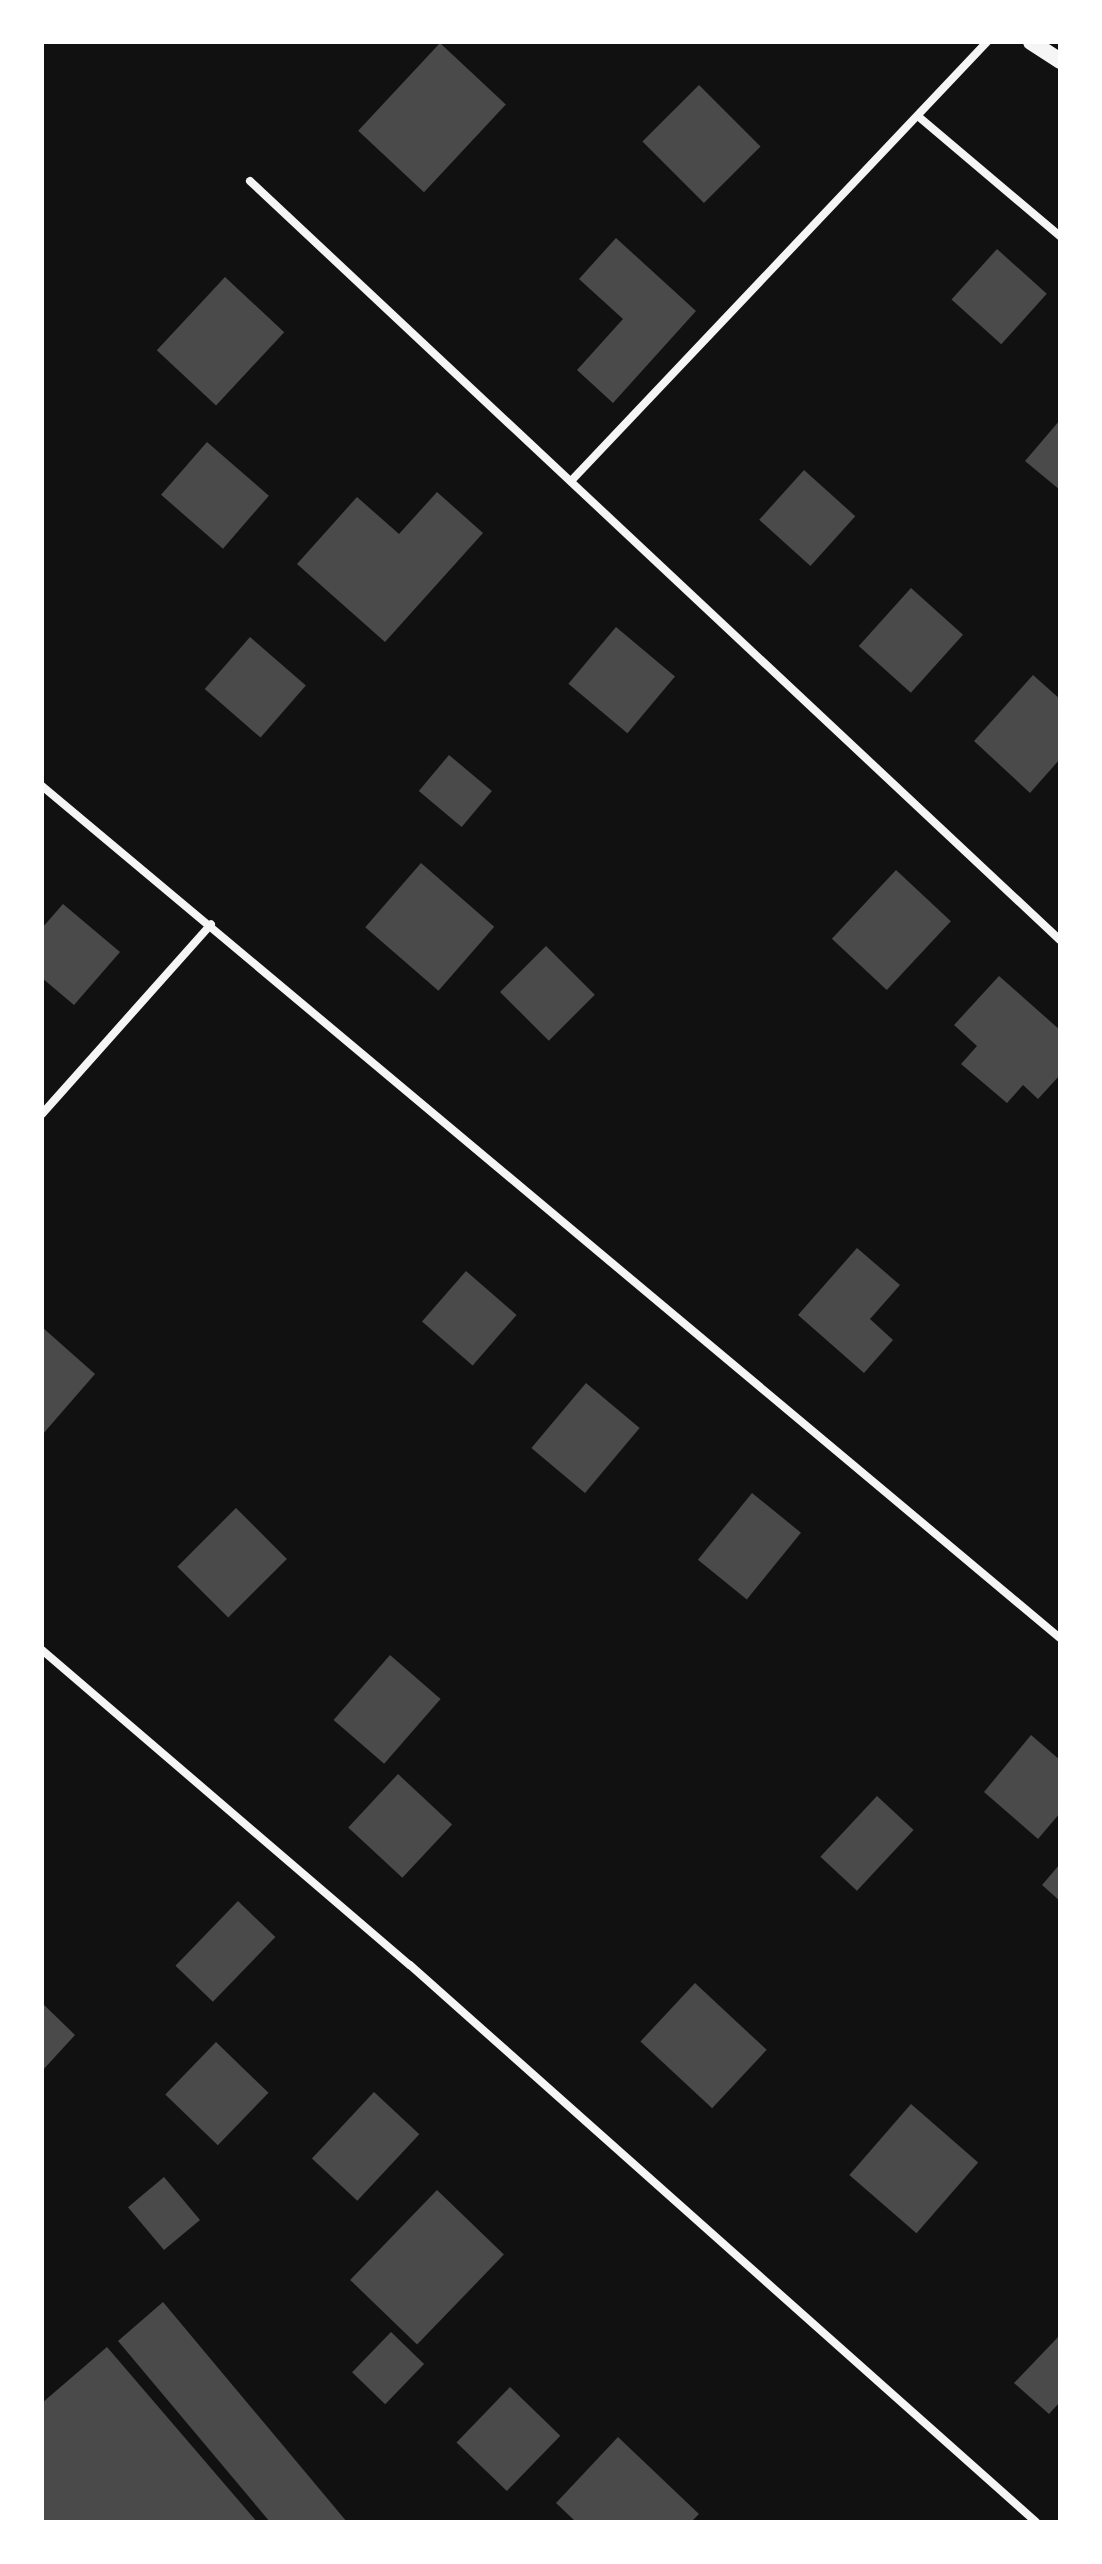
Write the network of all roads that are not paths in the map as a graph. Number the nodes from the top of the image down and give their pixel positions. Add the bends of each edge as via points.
1 (987, 42) edge
2 (1031, 42) edge
3 (1060, 61) edge
4 (919, 117) junction
5 (250, 181) dead end
6 (1060, 236) edge
7 (571, 481) junction
8 (42, 786) edge
9 (211, 924) junction
10 (1060, 940) edge
11 (42, 1114) edge
12 (1060, 1638) edge
13 (42, 1650) edge
14 (1036, 2522) edge

1 - 4 street
2 - 3 main road
4 - 6 street
4 - 7 street
5 - 7 street
7 - 10 street
8 - 9 street
9 - 11 street
9 - 12 street
13 - 14 street via 410,1965

